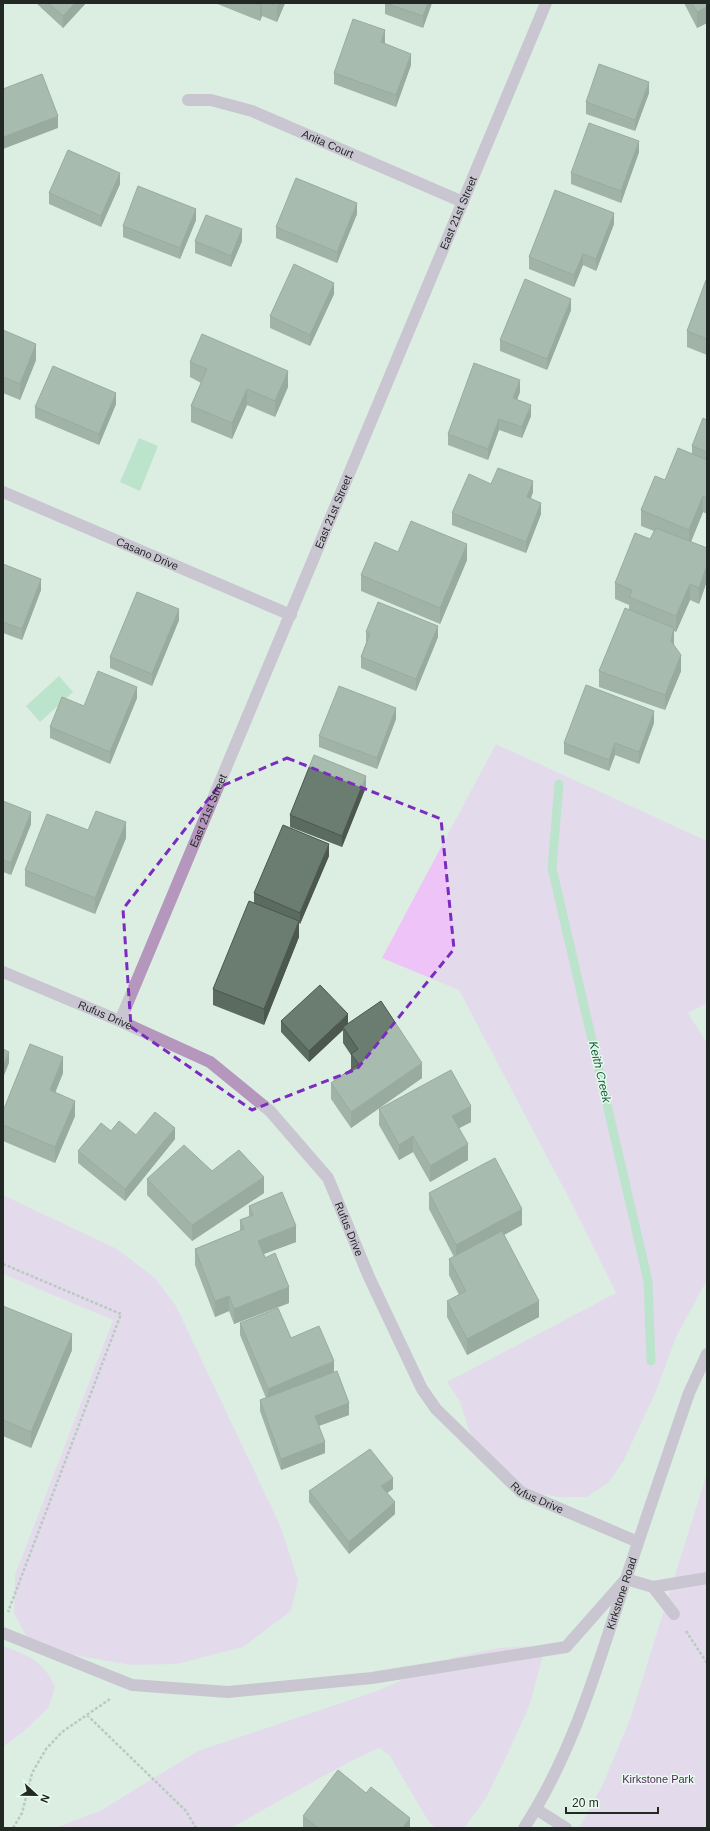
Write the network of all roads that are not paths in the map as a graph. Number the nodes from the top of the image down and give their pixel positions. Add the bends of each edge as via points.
1 (546, 3) edge
2 (188, 100) dead end
3 (463, 202) junction
4 (3, 492) edge
5 (291, 615) junction
6 (3, 972) edge
7 (120, 1021) junction
8 (707, 1354) edge
9 (638, 1542) junction
10 (707, 1578) edge
11 (626, 1579) junction
12 (653, 1586) junction
13 (674, 1614) road end
14 (3, 1633) edge
15 (536, 1809) junction
16 (524, 1828) edge
17 (566, 1828) edge

1 - 3 street, East 21st Street
2 - 3 street, Anita Court via 211,100 252,111
3 - 5 street, East 21st Street
4 - 5 street, Casano Drive
5 - 7 street, East 21st Street
6 - 7 street, Rufus Drive
7 - 9 street, Rufus Drive via 210,1062 270,1111 328,1178 369,1277 422,1389 436,1409 521,1492
8 - 9 street, Kirkstone Road via 689,1393
9 - 11 street, Kirkstone Road
10 - 12 street
11 - 12 street
11 - 14 street via 566,1648 372,1678 228,1692 132,1685
11 - 15 street, Kirkstone Road via 590,1689 565,1751
12 - 13 street
15 - 16 street, Kirkstone Road
15 - 17 street

